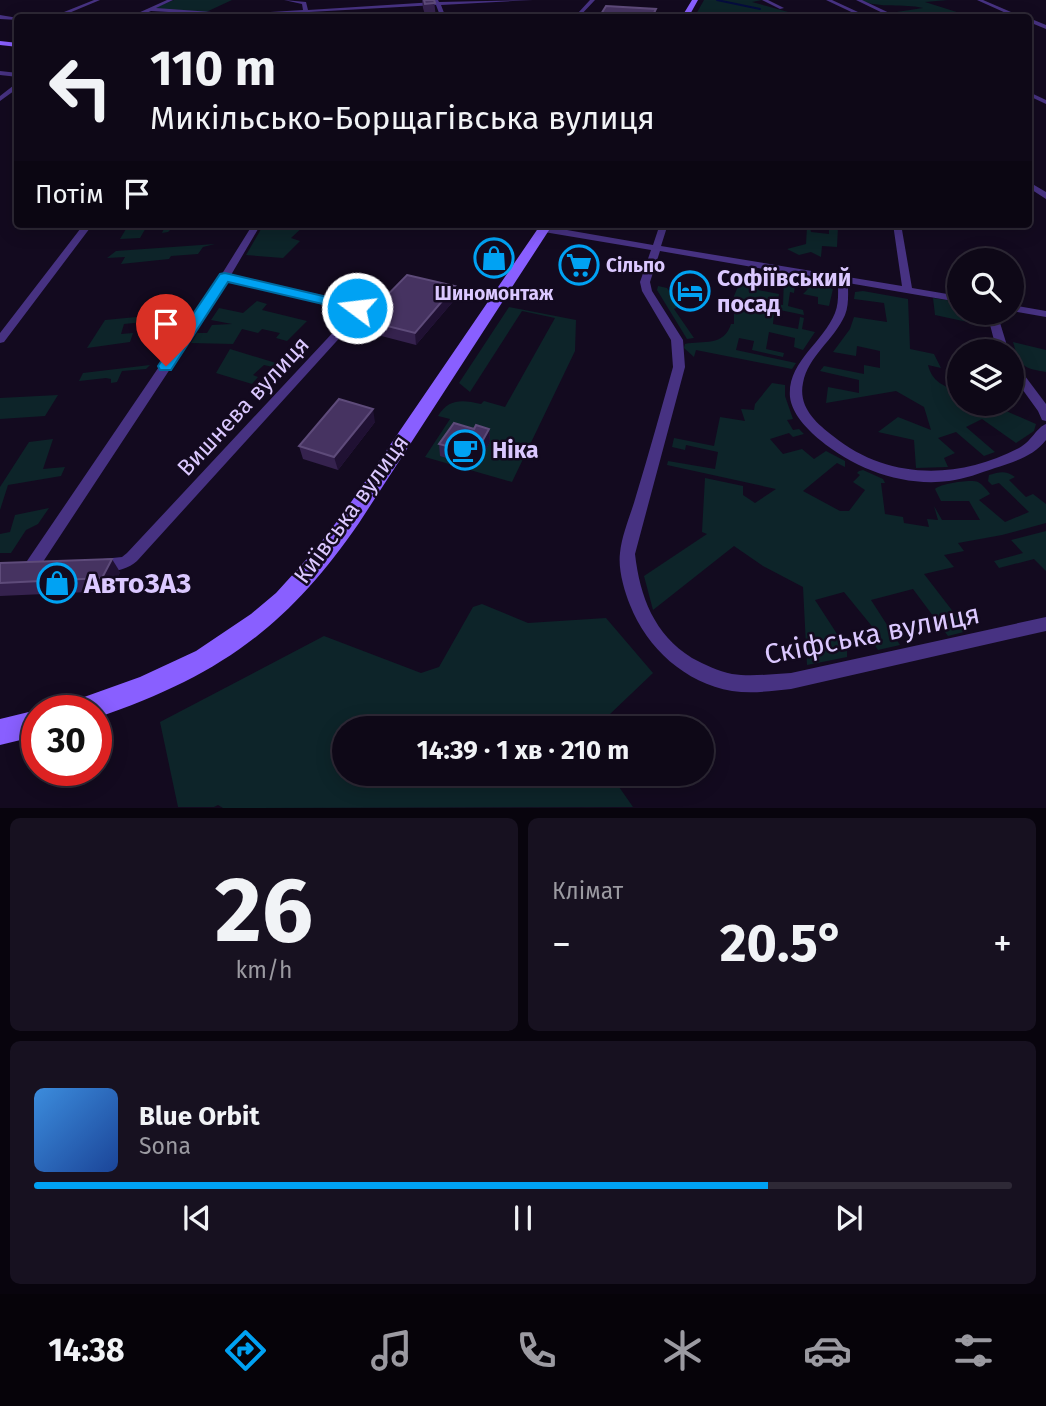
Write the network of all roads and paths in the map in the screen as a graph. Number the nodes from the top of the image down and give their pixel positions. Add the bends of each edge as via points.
1 (98, 0) edge
2 (172, 0) edge
3 (286, 0) edge
4 (373, 0) edge
5 (498, 0) edge
6 (531, 0) edge
7 (764, 0) edge
8 (828, 0) edge
9 (858, 0) edge
10 (979, 0) edge
11 (490, 1) edge
12 (592, 1) edge
13 (437, 3) edge
14 (376, 8) junction
15 (150, 9) junction
16 (782, 9) dead end
17 (61, 14) edge
18 (138, 14) edge
19 (217, 14) edge
20 (308, 14) edge
21 (377, 14) edge
22 (578, 14) edge
23 (860, 14) edge
24 (889, 14) edge
25 (1013, 14) edge
26 (14, 87) edge
27 (0, 99) edge
28 (86, 228) edge
29 (255, 228) edge
30 (544, 228) edge
31 (550, 228) edge
32 (663, 228) edge
33 (898, 228) edge
34 (655, 249) junction
35 (225, 277) junction
36 (843, 279) junction
37 (907, 289) junction
38 (947, 297) edge
39 (1024, 310) edge
40 (1046, 314) edge
41 (0, 340) edge
42 (1024, 383) edge
43 (1046, 417) edge
44 (1046, 428) edge
45 (81, 565) edge
46 (11, 567) edge
47 (1046, 624) edge
48 (112, 701) edge
49 (21, 727) edge
50 (0, 732) edge

1 - 17 street
2 - 15 street
3 - 20 street via 304,3
4 - 14 street
5 - 11 street
6 - 11 street
7 - 16 street
8 - 23 street
9 - 24 street
10 - 25 street
11 - 13 street
12 - 22 street
13 - 14 street
14 - 20 street
14 - 21 street
15 - 18 street
15 - 19 street
26 - 27 street
28 - 41 street
29 - 35 street
30 - 48 main road, Київська вулиця via 353,515 306,577 229,644
31 - 34 street
32 - 34 street, Скіфська вулиця
33 - 37 street
34 - 36 street
34 - 47 street, Скіфська вулиця via 645,282 677,340 679,367 627,554 629,582 656,640 679,660 717,679 757,684 792,681
35 - 45 street, Вишнева вулиця via 359,311 132,557 117,564
35 - 46 street via 38,566
36 - 37 street
36 - 44 street via 840,314 799,377 796,395 812,426 832,444 892,472 948,477 1021,453 1035,445
37 - 38 street
39 - 40 street
42 - 43 street
49 - 50 main road

